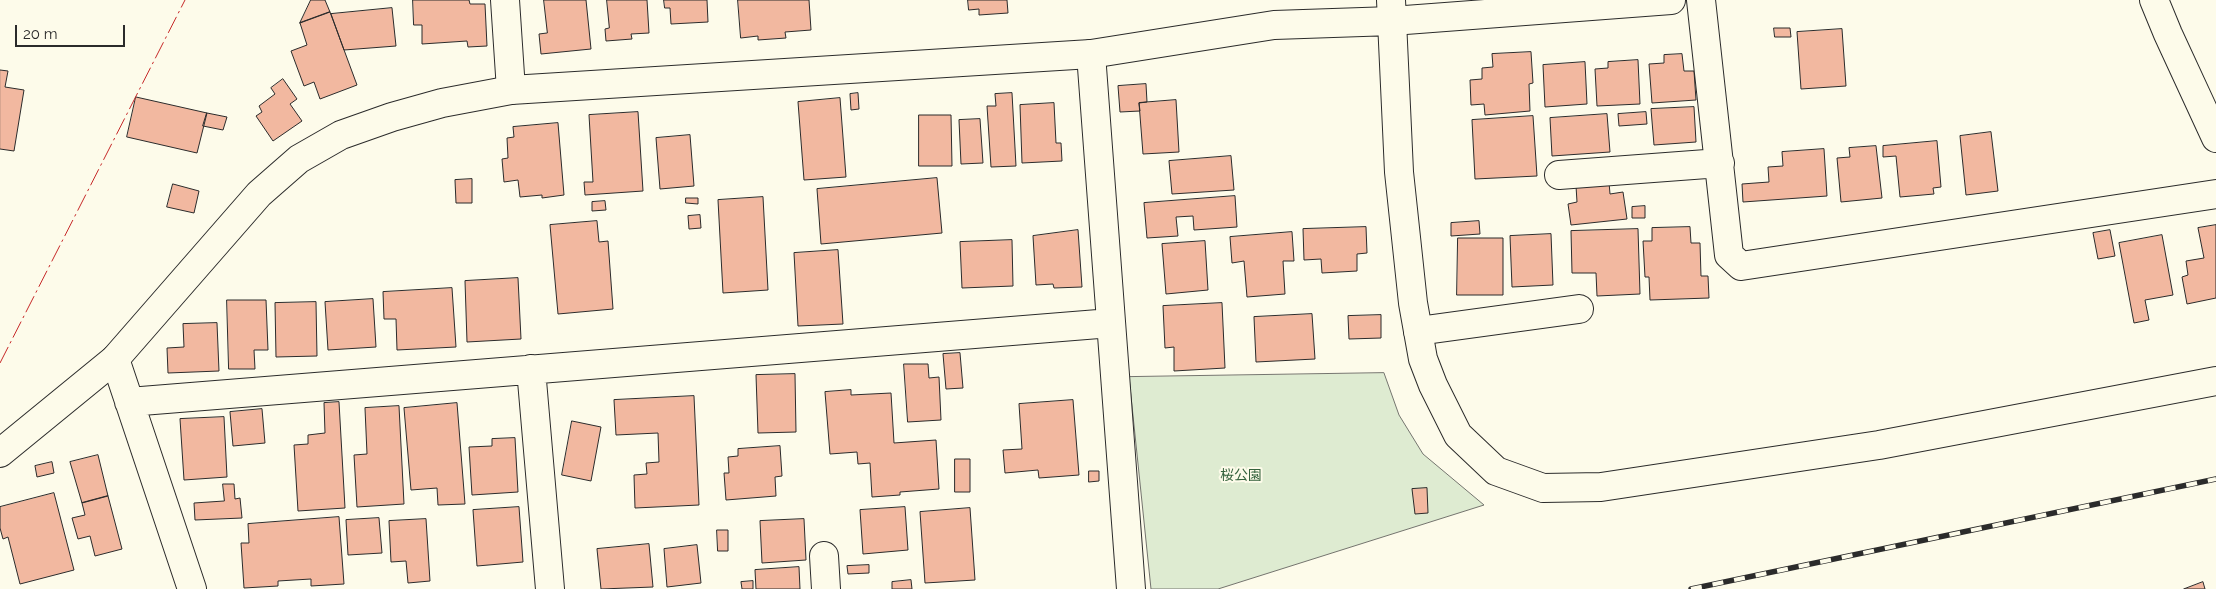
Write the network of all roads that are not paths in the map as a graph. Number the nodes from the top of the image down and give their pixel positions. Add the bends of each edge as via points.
1 (505, 0) edge
2 (1671, 0) edge
3 (1702, 0) edge
4 (2154, 0) edge
5 (1391, 11) edge
6 (1091, 54) junction
7 (511, 90) junction
8 (2216, 138) edge
9 (1720, 163) junction
10 (1559, 175) dead end
11 (2216, 194) edge
12 (1579, 309) dead end
13 (1111, 323) junction
14 (1418, 331) junction
15 (115, 359) junction
16 (531, 370) junction
17 (2216, 381) edge
18 (129, 402) junction
19 (0, 452) edge
20 (824, 556) dead end
21 (192, 589) edge
22 (550, 589) edge
23 (826, 589) edge
24 (1131, 589) edge

1 - 7 street
2 - 5 street
3 - 9 street
4 - 8 street
5 - 6 street via 1274,25
5 - 14 street via 1400,172
6 - 7 street
6 - 13 street
7 - 15 street via 442,102 392,118 341,135 299,159 259,194
9 - 10 street
9 - 11 street via 1729,255 1741,266
12 - 14 street
13 - 16 street
13 - 24 street
14 - 17 street via 1432,385 1458,435 1496,471 1543,488 1601,487 1879,445
15 - 18 street
15 - 19 street
16 - 18 street
16 - 22 street
18 - 21 street
20 - 23 street

